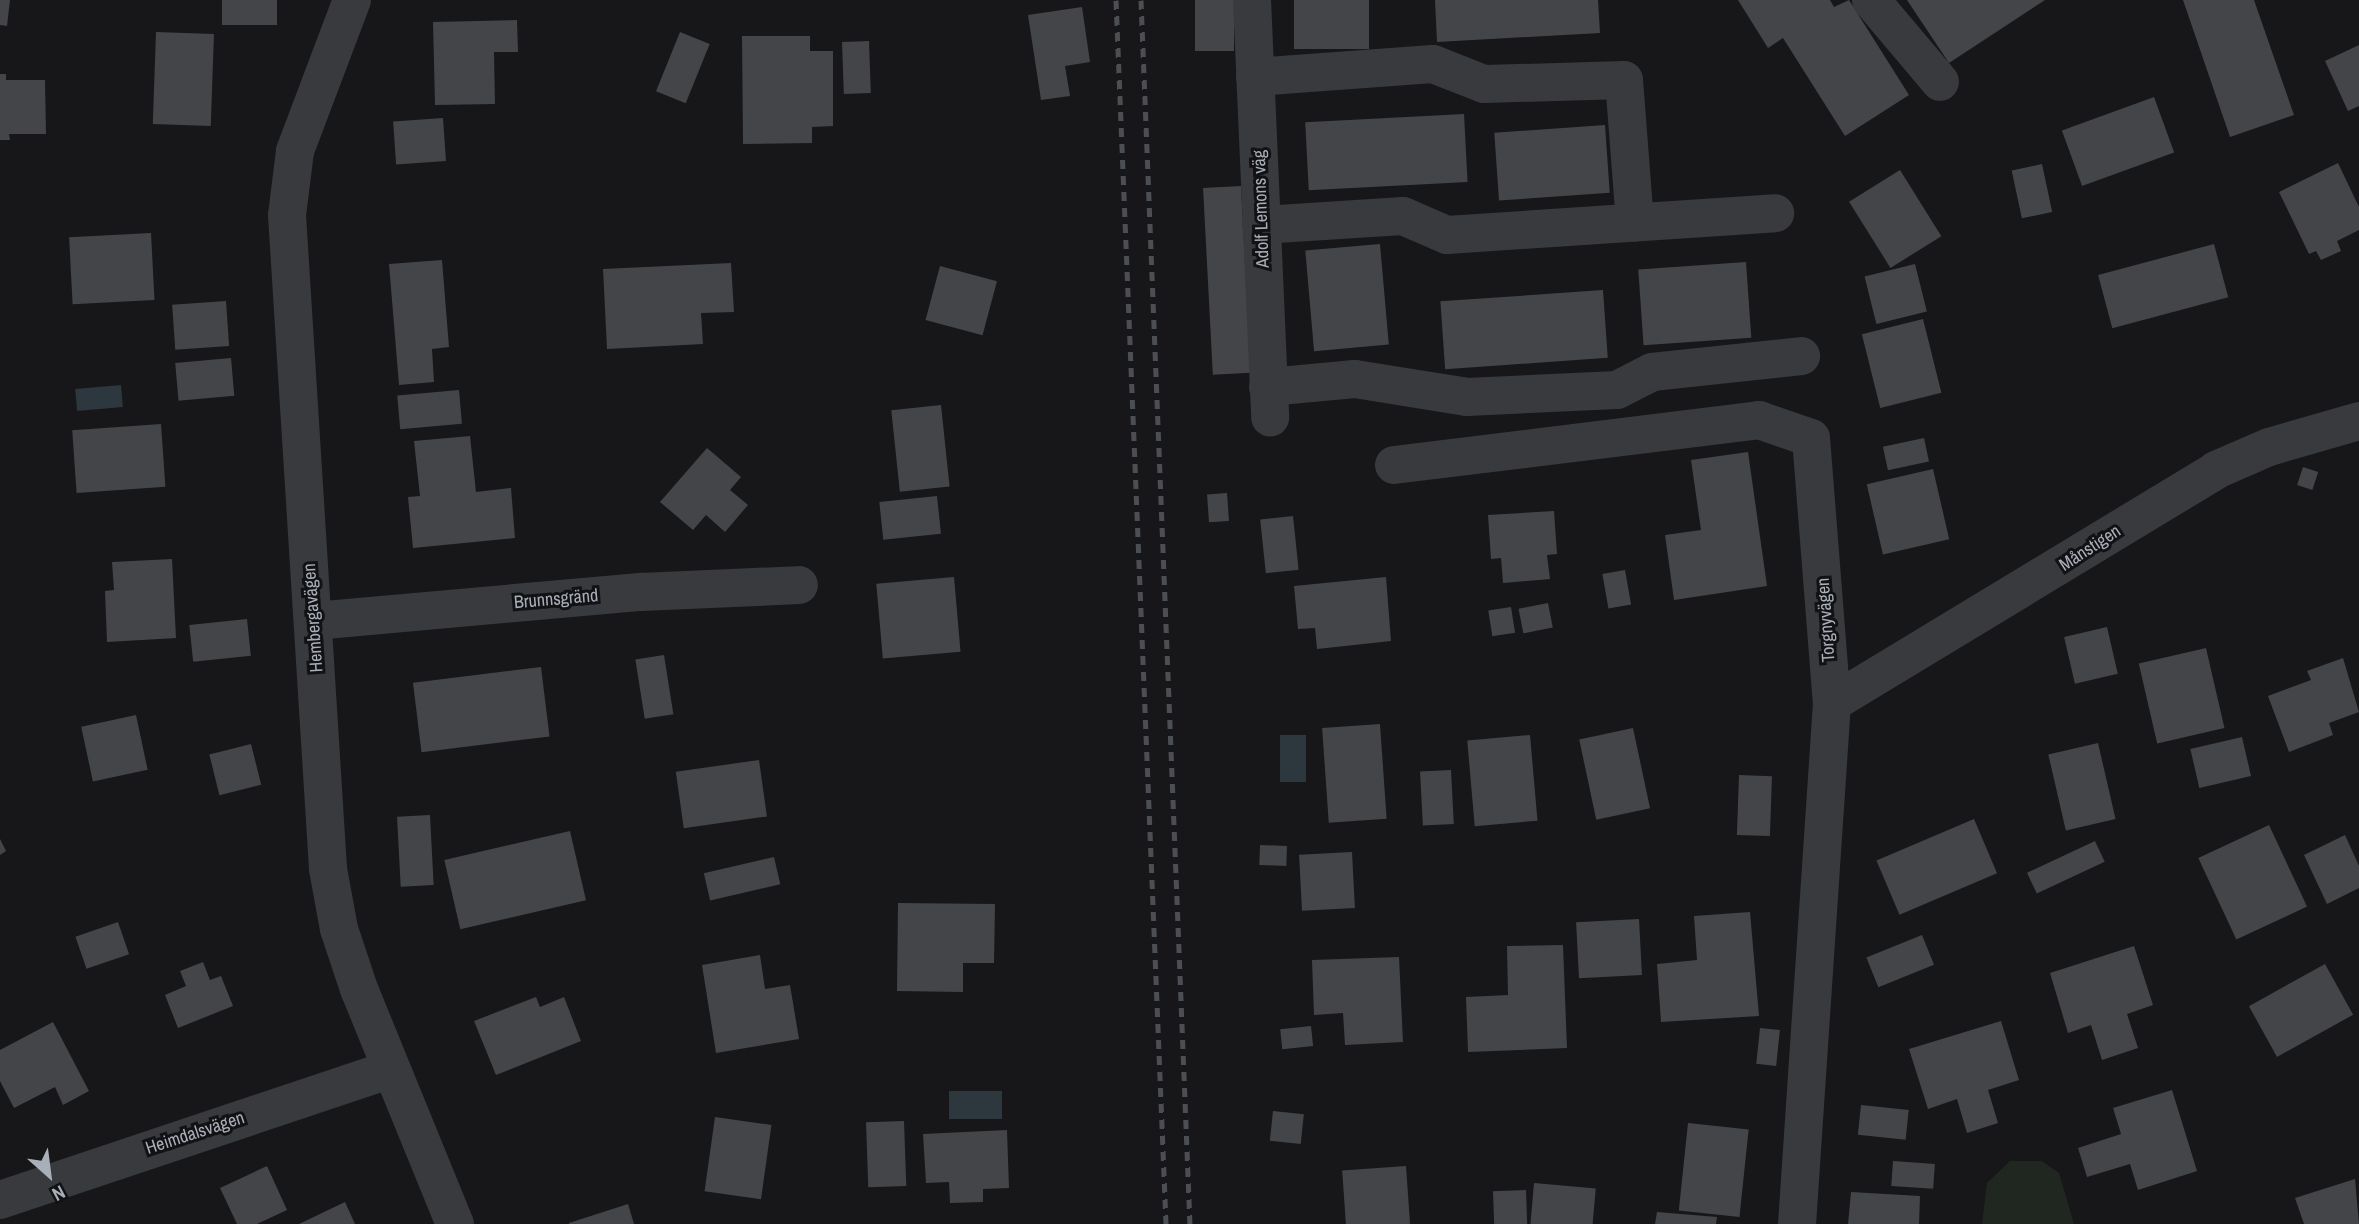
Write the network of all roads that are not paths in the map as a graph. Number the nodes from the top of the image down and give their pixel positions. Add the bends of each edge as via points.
1 (352, 0) edge
2 (1252, 0) edge
3 (1871, 0) edge
4 (1255, 77) junction
5 (1940, 82) dead end
6 (1775, 213) dead end
7 (1635, 223) junction
8 (1261, 225) junction
9 (1801, 356) dead end
10 (2359, 421) edge
11 (1394, 464) dead end
12 (799, 585) dead end
13 (314, 621) junction
14 (1832, 703) junction
15 (391, 1069) junction
16 (0, 1200) edge
17 (455, 1224) edge
18 (1797, 1224) edge

1 - 13 street, Hembergavägen via 295,151 287,215
2 - 4 street, Adolf Lemons väg
3 - 5 street
4 - 7 street via 1433,64 1484,84 1624,80
4 - 8 street, Adolf Lemons väg
6 - 7 street
7 - 8 street via 1447,235 1403,216
8 - 9 street, Adolf Lemons väg via 1269,402 1355,379 1467,397 1617,390 1652,372
10 - 14 street, Månstigen via 2269,447 2216,470
11 - 14 street, Torgnyvägen via 1759,420 1811,438
12 - 13 street, Brunnsgränd via 641,592
13 - 15 street, Hembergavägen via 328,869 339,929
14 - 18 street, Torgnyvägen
15 - 16 street, Heimdalsvägen
15 - 17 street, Hembergavägen

